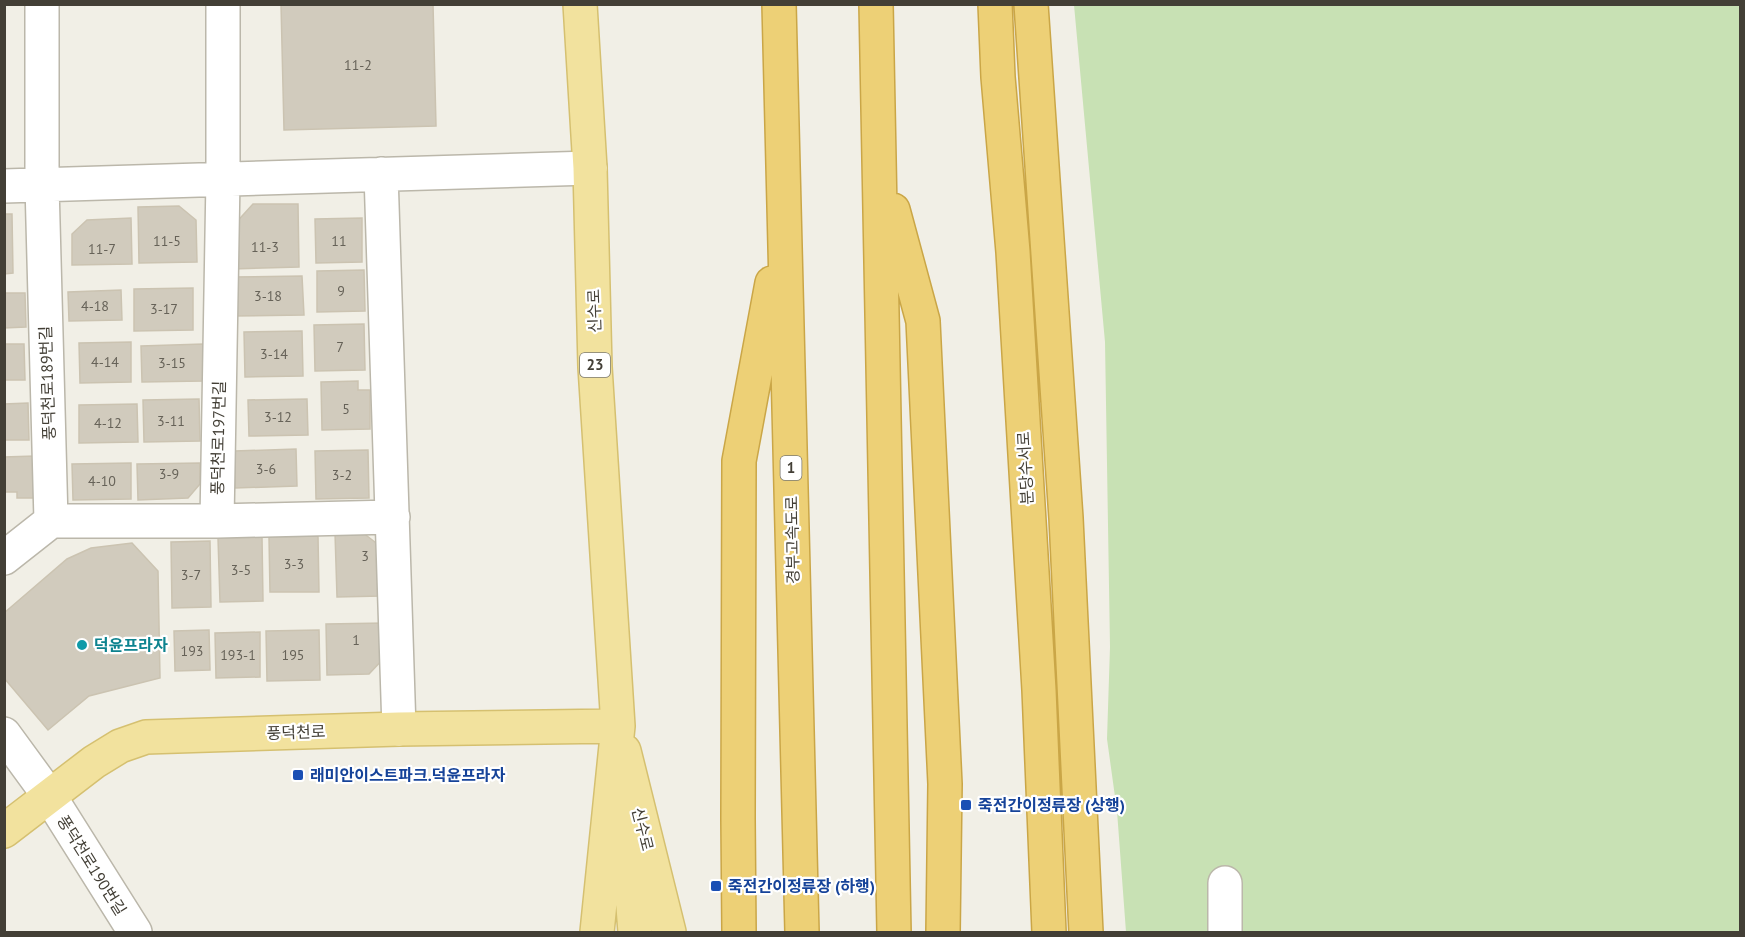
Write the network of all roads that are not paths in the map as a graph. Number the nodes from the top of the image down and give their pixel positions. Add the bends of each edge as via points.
1 (42, 4) edge
2 (223, 4) edge
3 (580, 4) edge
4 (779, 4) edge
5 (876, 4) edge
6 (995, 4) edge
7 (1031, 4) edge
8 (879, 161) junction
9 (590, 168) junction
10 (381, 174) junction
11 (223, 179) junction
12 (42, 185) junction
13 (4, 186) edge
14 (784, 216) junction
15 (393, 518) junction
16 (217, 520) junction
17 (51, 521) junction
18 (4, 558) edge
19 (618, 726) junction
20 (399, 729) junction
21 (4, 734) edge
22 (50, 797) junction
23 (4, 831) edge
24 (1224, 883) dead end
25 (135, 933) edge
26 (597, 933) edge
27 (635, 933) edge
28 (669, 933) edge
29 (739, 933) edge
30 (802, 933) edge
31 (894, 933) edge
32 (943, 933) edge
33 (1049, 933) edge
34 (1086, 933) edge
35 (1225, 933) edge

1 - 12 street, 풍덕천로189번길
2 - 11 street, 풍덕천로197번길
3 - 9 main road, 신수로 / 23
4 - 14 highway, 경부고속도로 / 1
5 - 8 highway
6 - 33 highway, 분당수서로 via 1037,667
7 - 34 highway via 1066,518
8 - 31 highway
8 - 32 highway via 923,321 945,784
9 - 10 street
9 - 19 main road, 신수로 / 23 via 595,367
10 - 11 street
10 - 15 street
11 - 12 street
11 - 16 street, 풍덕천로197번길
12 - 13 street
12 - 17 street, 풍덕천로189번길
14 - 29 highway via 739,461
14 - 30 highway, 경부고속도로 / 1
15 - 16 street
15 - 20 street
16 - 17 street
17 - 18 street
19 - 20 main road, 풍덕천로
19 - 26 main road, 신수로
19 - 27 main road, 23
19 - 28 main road, 신수로
20 - 22 main road, 풍덕천로 via 146,737 120,746 94,762
21 - 22 street
22 - 23 main road, 풍덕천로
22 - 25 street, 풍덕천로190번길
24 - 35 street

